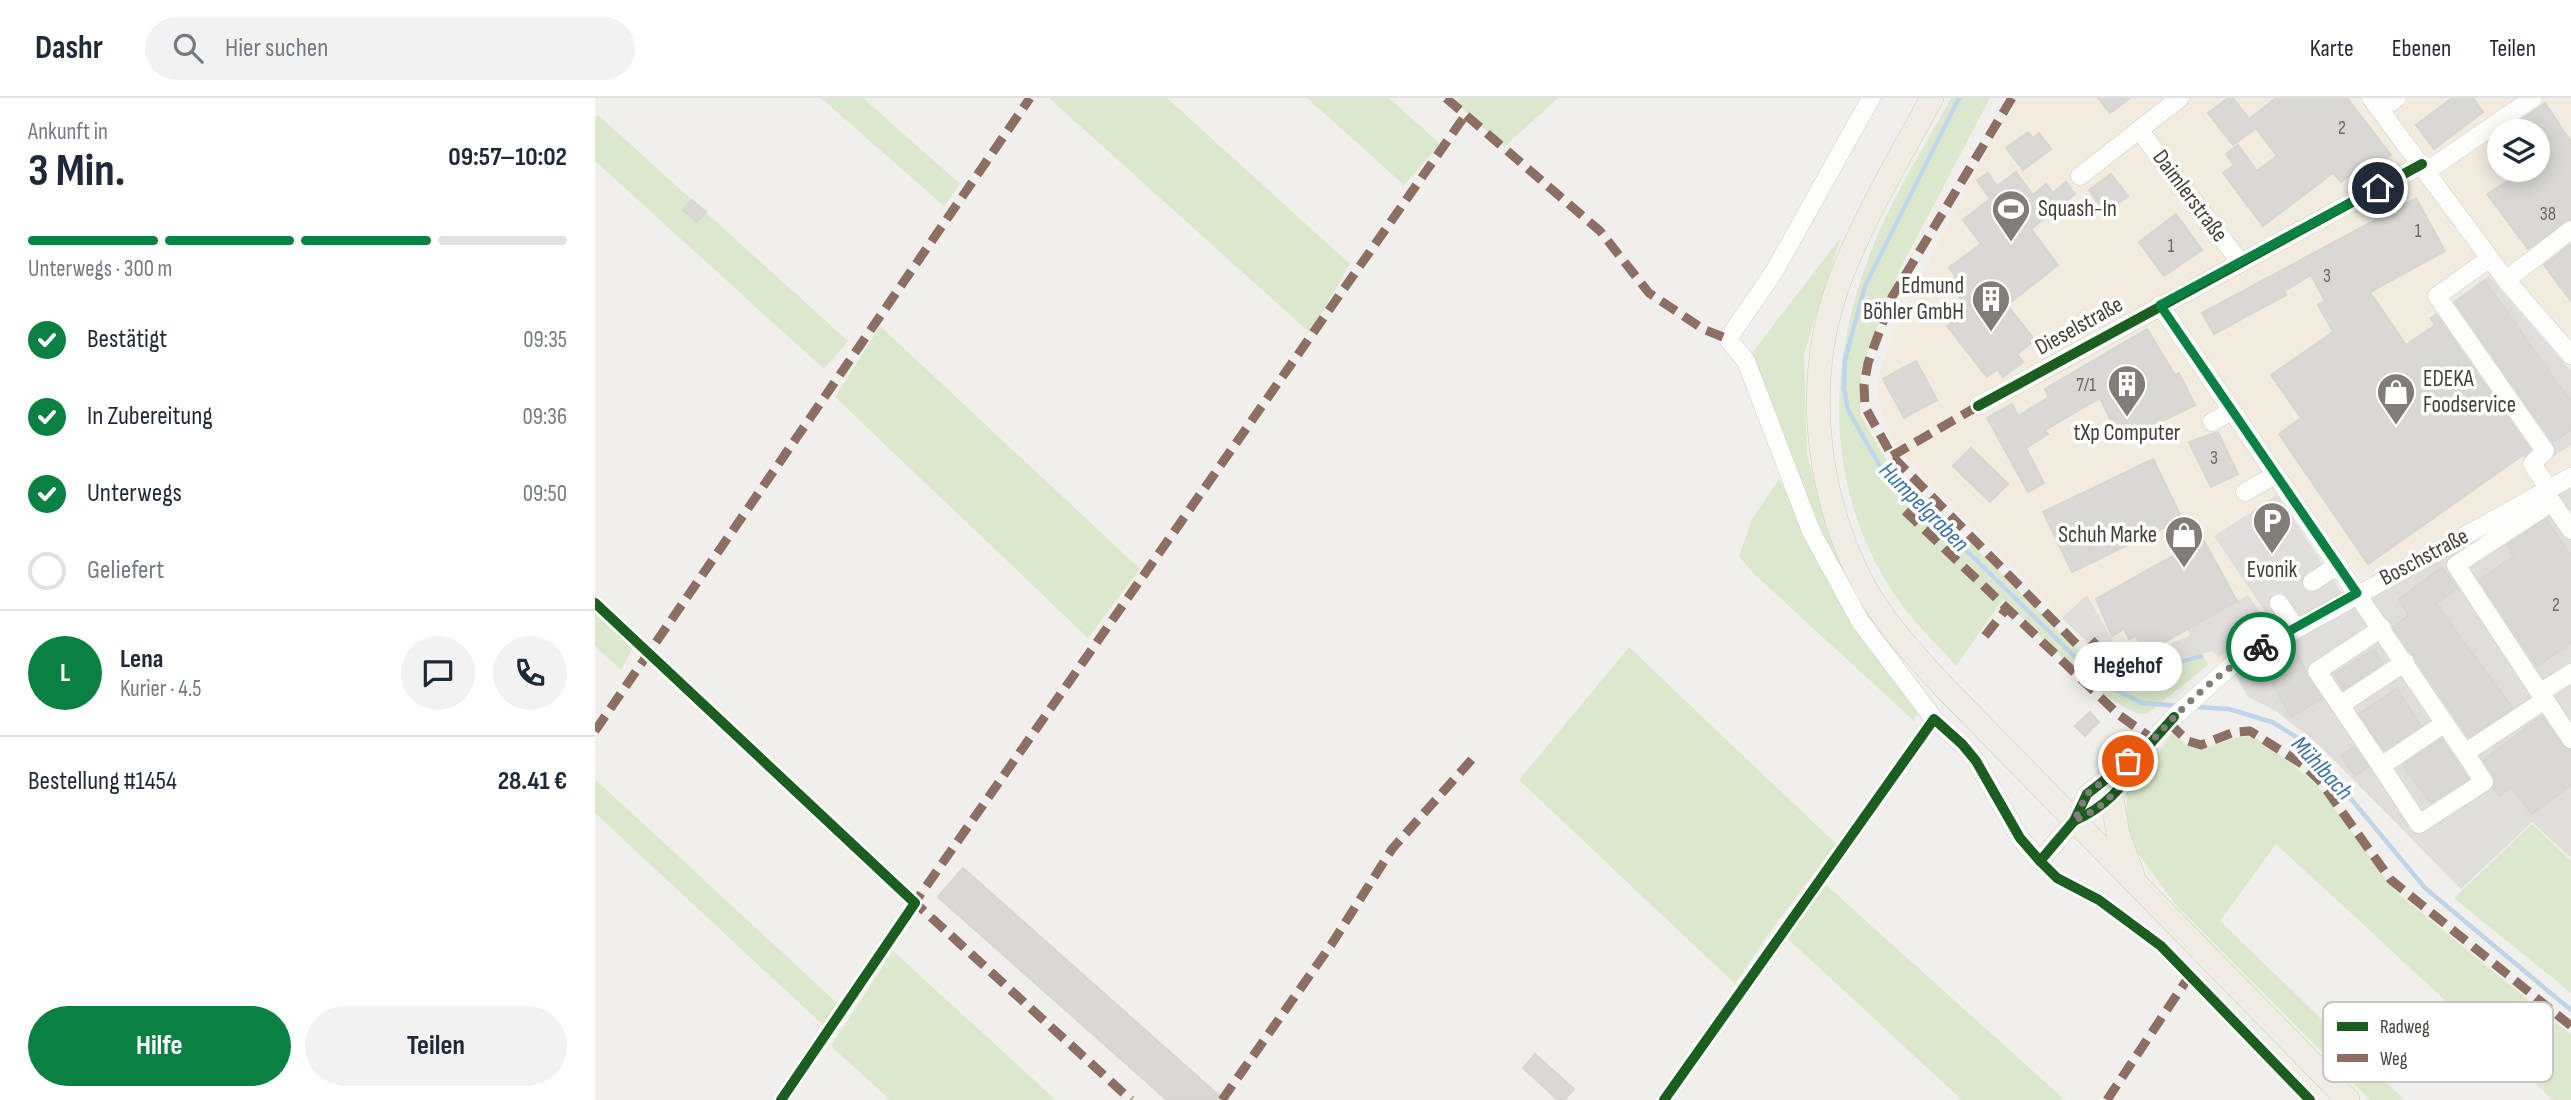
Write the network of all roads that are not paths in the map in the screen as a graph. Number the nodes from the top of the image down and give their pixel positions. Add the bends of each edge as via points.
1 (1871, 98) edge
2 (1932, 98) edge
3 (2180, 98) edge
4 (2397, 98) edge
5 (2533, 98) edge
6 (2376, 104) edge
7 (2139, 130) junction
8 (2424, 167) junction
9 (2080, 176) dead end
10 (2571, 230) edge
11 (2489, 259) junction
12 (2241, 262) junction
13 (2506, 280) junction
14 (2160, 305) junction
15 (2571, 355) edge
16 (1978, 406) dead end
17 (2231, 411) junction
18 (2212, 422) dead end
19 (2275, 475) junction
20 (2571, 477) edge
21 (2549, 489) junction
22 (2245, 492) dead end
23 (2571, 530) edge
24 (2338, 565) junction
25 (2312, 582) dead end
26 (2357, 593) junction
27 (2279, 603) dead end
28 (2295, 627) junction
29 (2382, 628) junction
30 (2405, 662) junction
31 (2571, 673) edge
32 (2543, 696) junction
33 (2340, 705) junction
34 (2445, 723) junction
35 (2571, 739) edge
36 (2149, 745) junction
37 (2465, 753) junction
38 (2381, 766) junction
39 (2112, 798) junction
40 (2074, 821) junction
41 (2135, 881) junction
42 (2323, 1073) edge
43 (2331, 1082) edge
44 (2349, 1100) edge

1 - 40 street via 1775,270 1728,339 1746,361 1811,531 1860,621 1894,669 1976,761 2020,838 2040,861
2 - 40 main road via 1841,277 1829,316 1819,360 1819,409 1829,499 1859,577 1900,639
3 - 7 street, Daimlerstraße
4 - 6 street
5 - 8 street, Dieselstraße
6 - 8 street
7 - 9 street, Daimlerstraße
7 - 12 street, Daimlerstraße
8 - 11 street
8 - 12 street, Dieselstraße
10 - 13 street
11 - 13 street
11 - 21 street via 2437,296 2545,450 2532,464
12 - 14 street, Dieselstraße
13 - 15 street
14 - 16 street, Dieselstraße
14 - 17 street
17 - 18 street
17 - 19 street
19 - 22 street
19 - 24 street
20 - 21 street, Boschstraße
21 - 26 street, Boschstraße
23 - 32 street via 2552,502 2456,565
24 - 25 street
24 - 26 street
26 - 28 street, Boschstraße
26 - 29 street
27 - 28 street
28 - 36 street, Boschstraße via 2232,664
29 - 30 street
29 - 33 street via 2317,671
30 - 33 street
30 - 34 street
31 - 32 street
32 - 35 street
32 - 37 street
33 - 38 street
34 - 37 street
34 - 38 street
36 - 39 street, Boschstraße
36 - 40 street, Boschstraße via 2087,794
37 - 38 street via 2484,782 2419,824
39 - 40 street, Boschstraße
39 - 41 main road via 2118,834
40 - 41 main road
41 - 42 main road
43 - 44 main road

